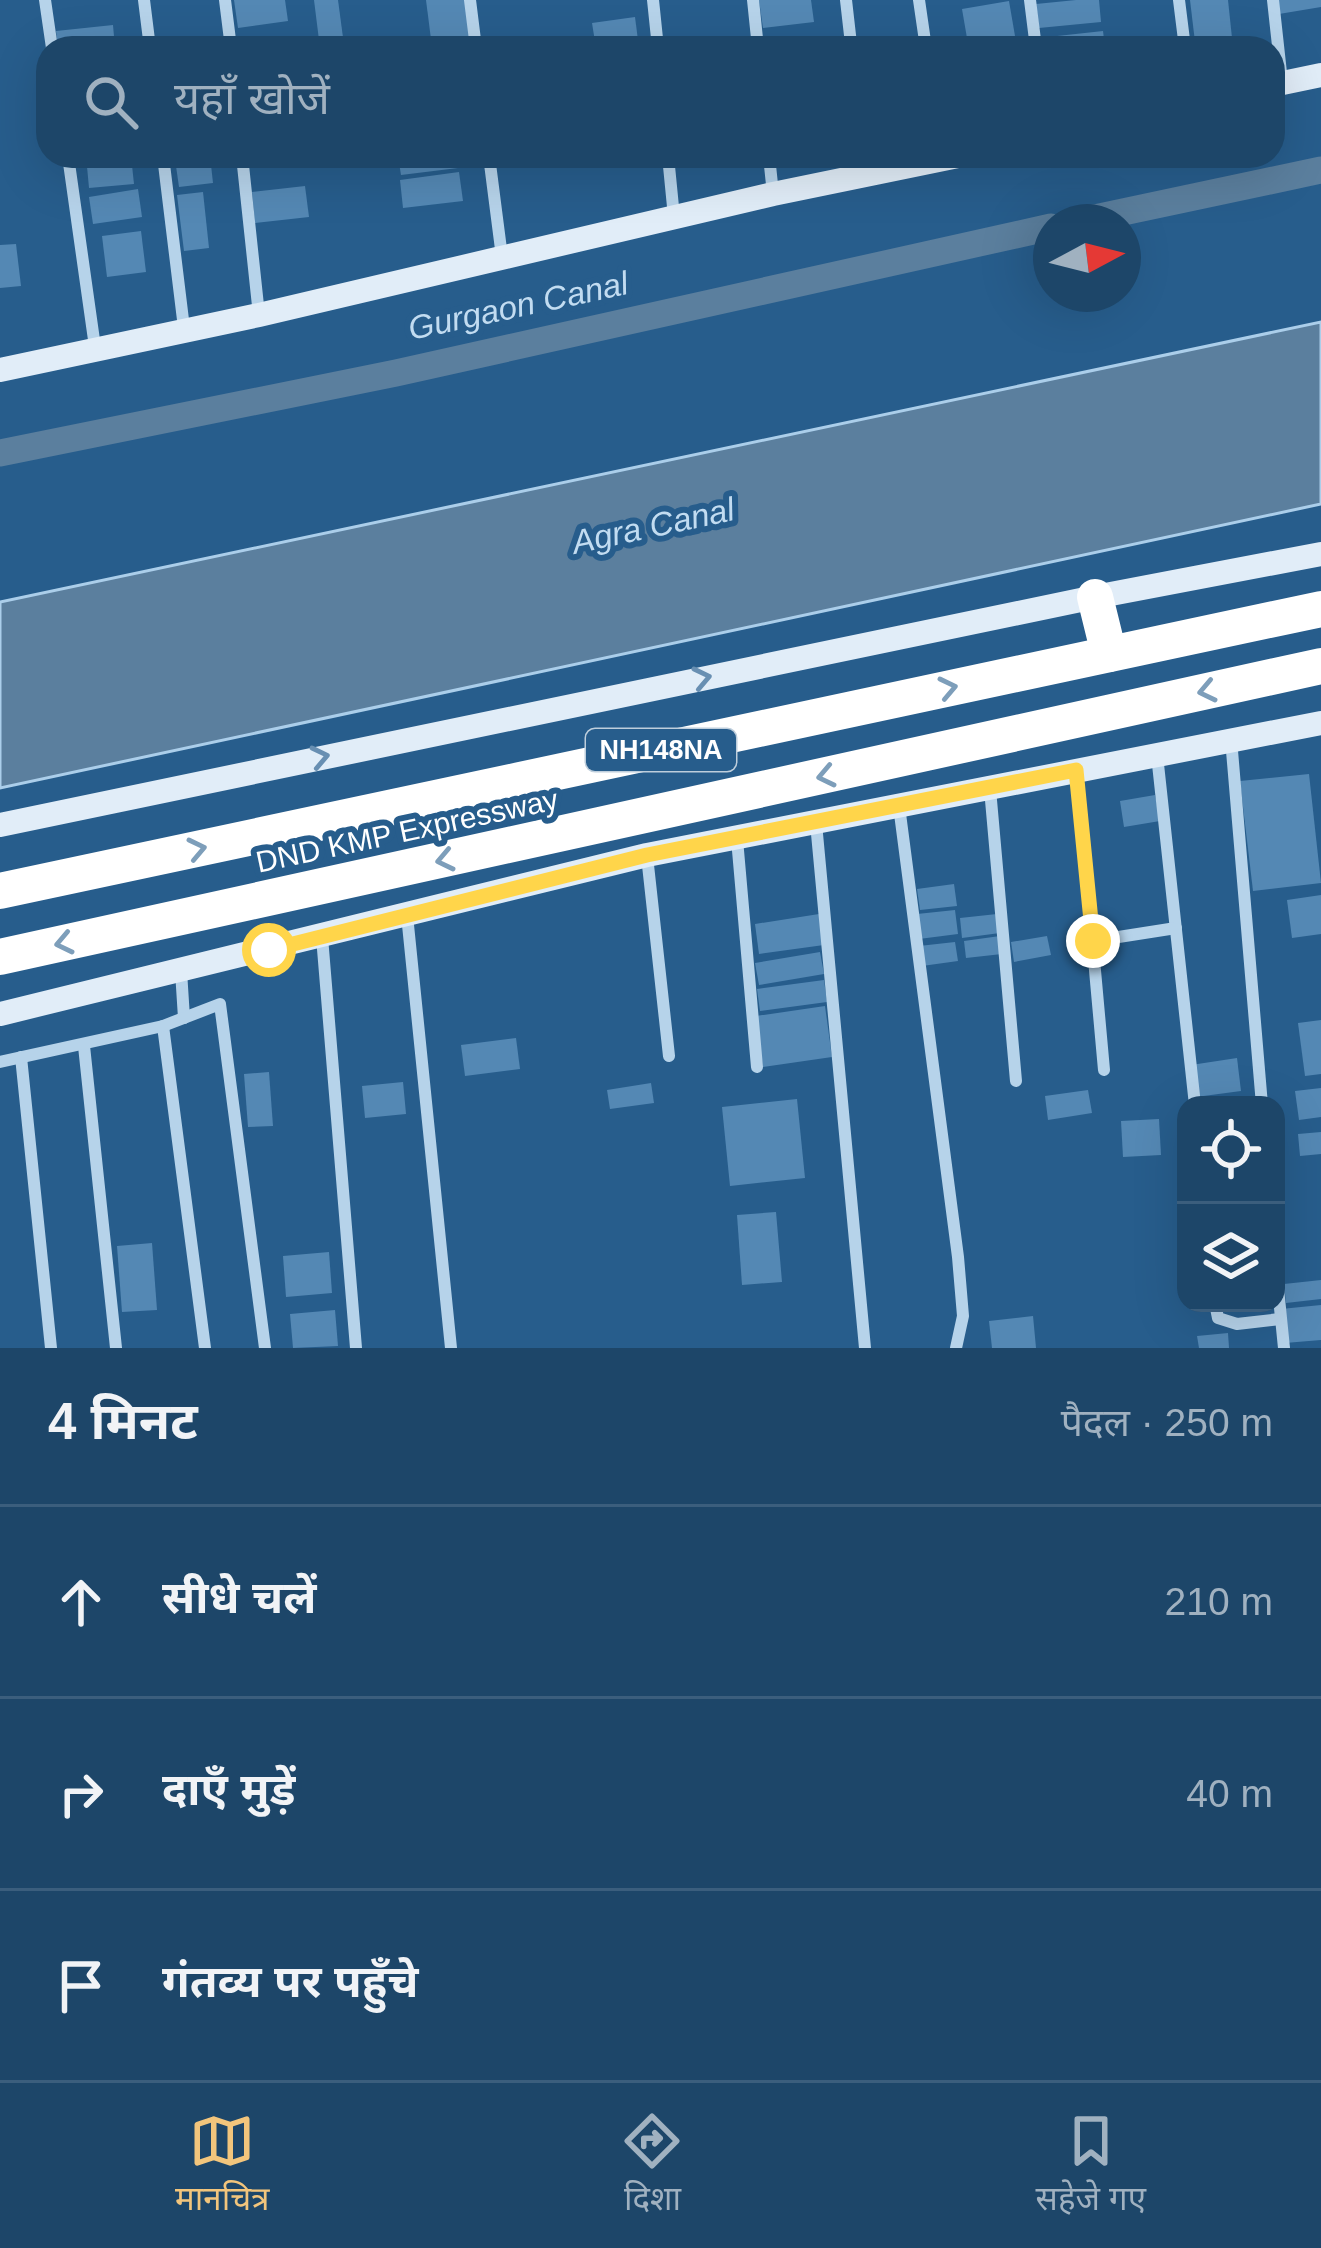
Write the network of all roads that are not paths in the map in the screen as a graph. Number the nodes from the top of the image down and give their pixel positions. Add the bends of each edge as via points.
1 (45, 0) edge
2 (144, 0) edge
3 (226, 0) edge
4 (470, 0) edge
5 (653, 0) edge
6 (752, 0) edge
7 (846, 0) edge
8 (919, 0) edge
9 (1030, 0) edge
10 (1179, 0) edge
11 (1273, 0) edge
12 (50, 36) edge
13 (148, 36) edge
14 (230, 36) edge
15 (474, 36) edge
16 (657, 36) edge
17 (756, 36) edge
18 (850, 36) edge
19 (924, 36) edge
20 (1034, 36) edge
21 (1184, 36) edge
22 (1275, 36) edge
23 (1321, 75) edge
24 (1285, 83) edge
25 (70, 168) edge
26 (164, 168) edge
27 (243, 168) edge
28 (491, 168) edge
29 (669, 168) edge
30 (770, 168) edge
31 (895, 168) edge
32 (773, 194) junction
33 (674, 217) junction
34 (502, 257) junction
35 (259, 315) junction
36 (184, 328) junction
37 (95, 347) junction
38 (0, 370) edge
39 (1321, 554) edge
40 (1095, 596) junction
41 (1321, 609) edge
42 (1108, 654) junction
43 (1321, 666) edge
44 (1321, 723) edge
45 (1231, 737) junction
46 (1157, 754) junction
47 (1076, 770) junction
48 (990, 788) junction
49 (899, 806) junction
50 (816, 823) junction
51 (0, 826) edge
52 (737, 838) junction
53 (647, 855) junction
54 (0, 891) edge
55 (407, 915) junction
56 (1176, 928) junction
57 (322, 937) junction
58 (1093, 941) junction
59 (0, 956) edge
60 (181, 971) junction
61 (0, 1014) edge
62 (184, 1018) junction
63 (163, 1026) junction
64 (84, 1046) junction
65 (669, 1055) dead end
66 (21, 1057) junction
67 (0, 1062) edge
68 (757, 1067) dead end
69 (1104, 1070) dead end
70 (1016, 1082) dead end
71 (1194, 1096) edge
72 (1261, 1096) edge
73 (1217, 1312) edge
74 (1279, 1312) edge
75 (1280, 1319) junction
76 (51, 1348) edge
77 (116, 1348) edge
78 (205, 1348) edge
79 (265, 1348) edge
80 (356, 1348) edge
81 (451, 1348) edge
82 (865, 1348) edge
83 (956, 1348) edge
84 (1284, 1348) edge

1 - 12 street
2 - 13 street
3 - 14 street
4 - 15 street
5 - 16 street
6 - 17 street
7 - 18 street
8 - 19 street
9 - 20 street
10 - 21 street
11 - 22 street
23 - 24 street
25 - 37 street
26 - 36 street
27 - 35 street
28 - 34 street
29 - 33 street
30 - 32 street
31 - 32 street
32 - 33 street
33 - 34 street
34 - 35 street
35 - 36 street
36 - 37 street
37 - 38 street
39 - 40 street
40 - 42 highway
51 -> 40 street
41 - 42 highway, DND KMP Expressway / NH148NA
54 -> 42 highway, DND KMP Expressway / NH148NA
43 -> 59 highway, DND KMP Expressway / NH148NA
44 - 45 street
45 - 46 street
45 - 72 street
46 - 47 street
46 - 56 street
47 - 48 street
47 - 58 street
48 - 49 street
48 - 70 street
49 - 50 street
49 - 83 street via 958,1258 963,1316
50 - 52 street
50 - 82 street
52 - 53 street
52 - 68 street
53 - 55 street
53 - 65 street
55 - 57 street
55 - 81 street
56 - 58 street
56 - 71 street
57 - 60 street
57 - 80 street
58 - 69 street
60 - 61 street
60 - 62 street
62 - 63 street
62 - 79 street via 220,1004
63 - 64 street
63 - 78 street
64 - 66 street
64 - 77 street
66 - 67 street
66 - 76 street
73 - 75 street via 1228,1323
74 - 75 street
75 - 84 street

